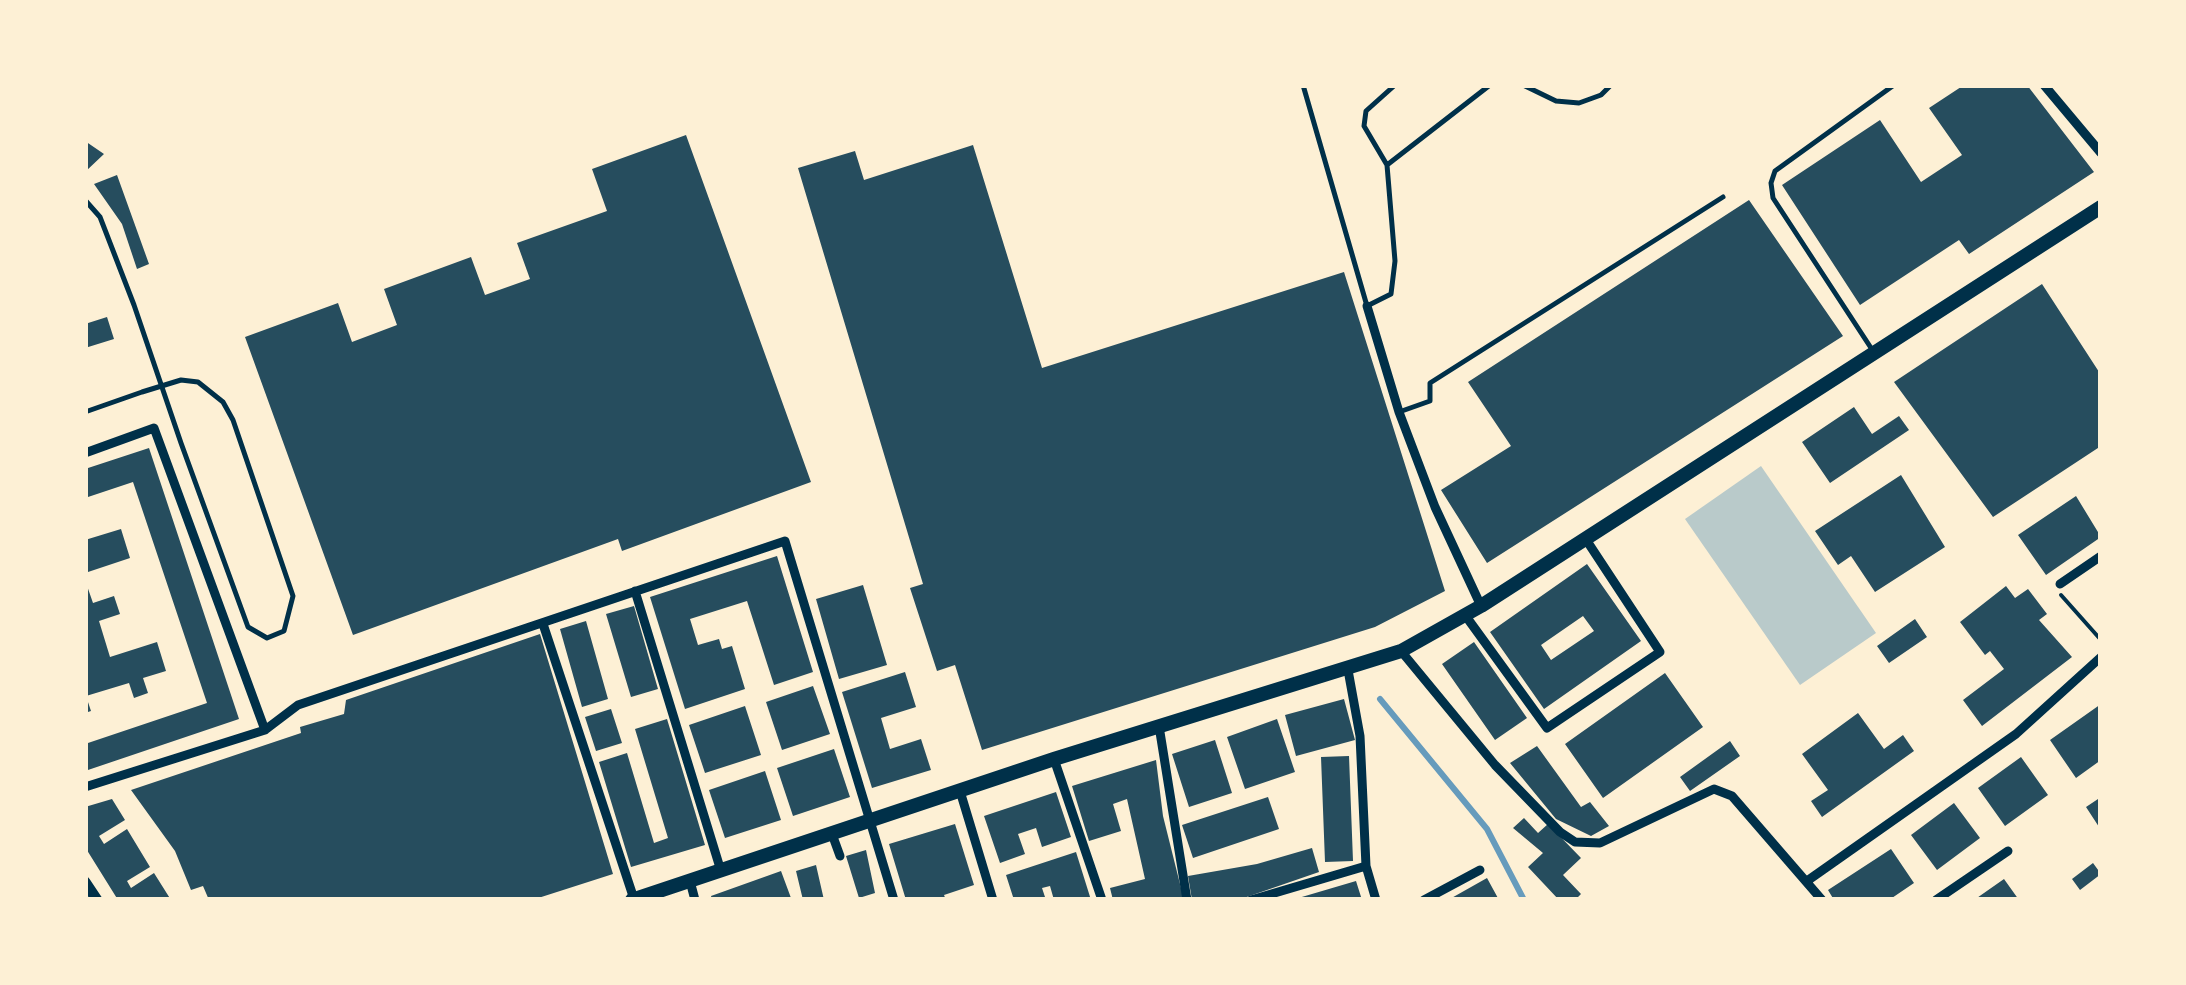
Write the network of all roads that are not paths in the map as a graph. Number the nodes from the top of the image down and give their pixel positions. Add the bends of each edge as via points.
1 (1303, 85) edge
2 (1394, 85) edge
3 (1490, 85) edge
4 (1523, 85) edge
5 (1611, 85) edge
6 (1894, 85) edge
7 (2044, 85) edge
8 (2101, 153) edge
9 (1386, 165) junction
10 (1723, 197) dead end
11 (85, 200) edge
12 (2101, 207) edge
13 (1368, 306) junction
14 (1874, 354) junction
15 (85, 412) edge
16 (1399, 412) junction
17 (85, 454) edge
18 (1585, 538) junction
19 (2101, 556) edge
20 (2060, 584) road end
21 (634, 592) junction
22 (1481, 606) junction
23 (1465, 615) junction
24 (543, 624) junction
25 (1402, 651) junction
26 (2101, 656) edge
27 (1348, 670) junction
28 (1160, 726) junction
29 (265, 730) junction
30 (1054, 759) junction
31 (85, 786) edge
32 (960, 791) junction
33 (872, 820) junction
34 (832, 834) junction
35 (2008, 851) dead end
36 (840, 856) dead end
37 (1366, 866) junction
38 (1480, 870) dead end
39 (721, 871) junction
40 (690, 881) junction
41 (1807, 881) junction
42 (85, 882) edge
43 (98, 900) edge
44 (633, 900) edge
45 (695, 900) edge
46 (894, 900) edge
47 (993, 900) edge
48 (1102, 900) edge
49 (1186, 900) edge
50 (1251, 900) edge
51 (1376, 900) edge
52 (1424, 900) edge
53 (1822, 900) edge
54 (1936, 900) edge

1 - 13 lane
2 - 9 lane via 1366,111 1364,126
3 - 9 lane
4 - 5 lane via 1580,103
6 - 14 lane via 1775,171 1771,183 1773,198
7 - 8 street
9 - 13 lane via 1394,213 1391,294
10 - 16 lane via 1430,383 1430,401
11 - 15 lane via 100,217 134,305 181,442 248,627 256,636 275,637 290,619 293,596 223,402 198,382 181,380
12 - 14 main road
13 - 16 street
14 - 18 main road
16 - 22 street
17 - 29 street via 154,428
18 - 22 main road
18 - 23 street via 1660,652 1547,728
19 - 20 street
21 - 24 street
21 - 33 street via 785,541
21 - 39 street
22 - 23 main road
23 - 25 main road
24 - 29 street via 298,706
24 - 44 street
25 - 27 main road
25 - 41 street via 1495,765 1576,842 1600,843 1714,789 1732,796
26 - 41 street via 2016,734
27 - 28 main road
27 - 37 street via 1360,736
28 - 30 main road
28 - 49 street
29 - 31 street
30 - 32 main road
30 - 48 street
32 - 33 main road
32 - 47 street
33 - 34 main road
33 - 46 street
34 - 36 street
34 - 39 main road
35 - 54 street
37 - 50 street
37 - 51 street
38 - 52 street
39 - 40 main road
40 - 44 main road
40 - 45 street
41 - 53 street
42 - 43 street

